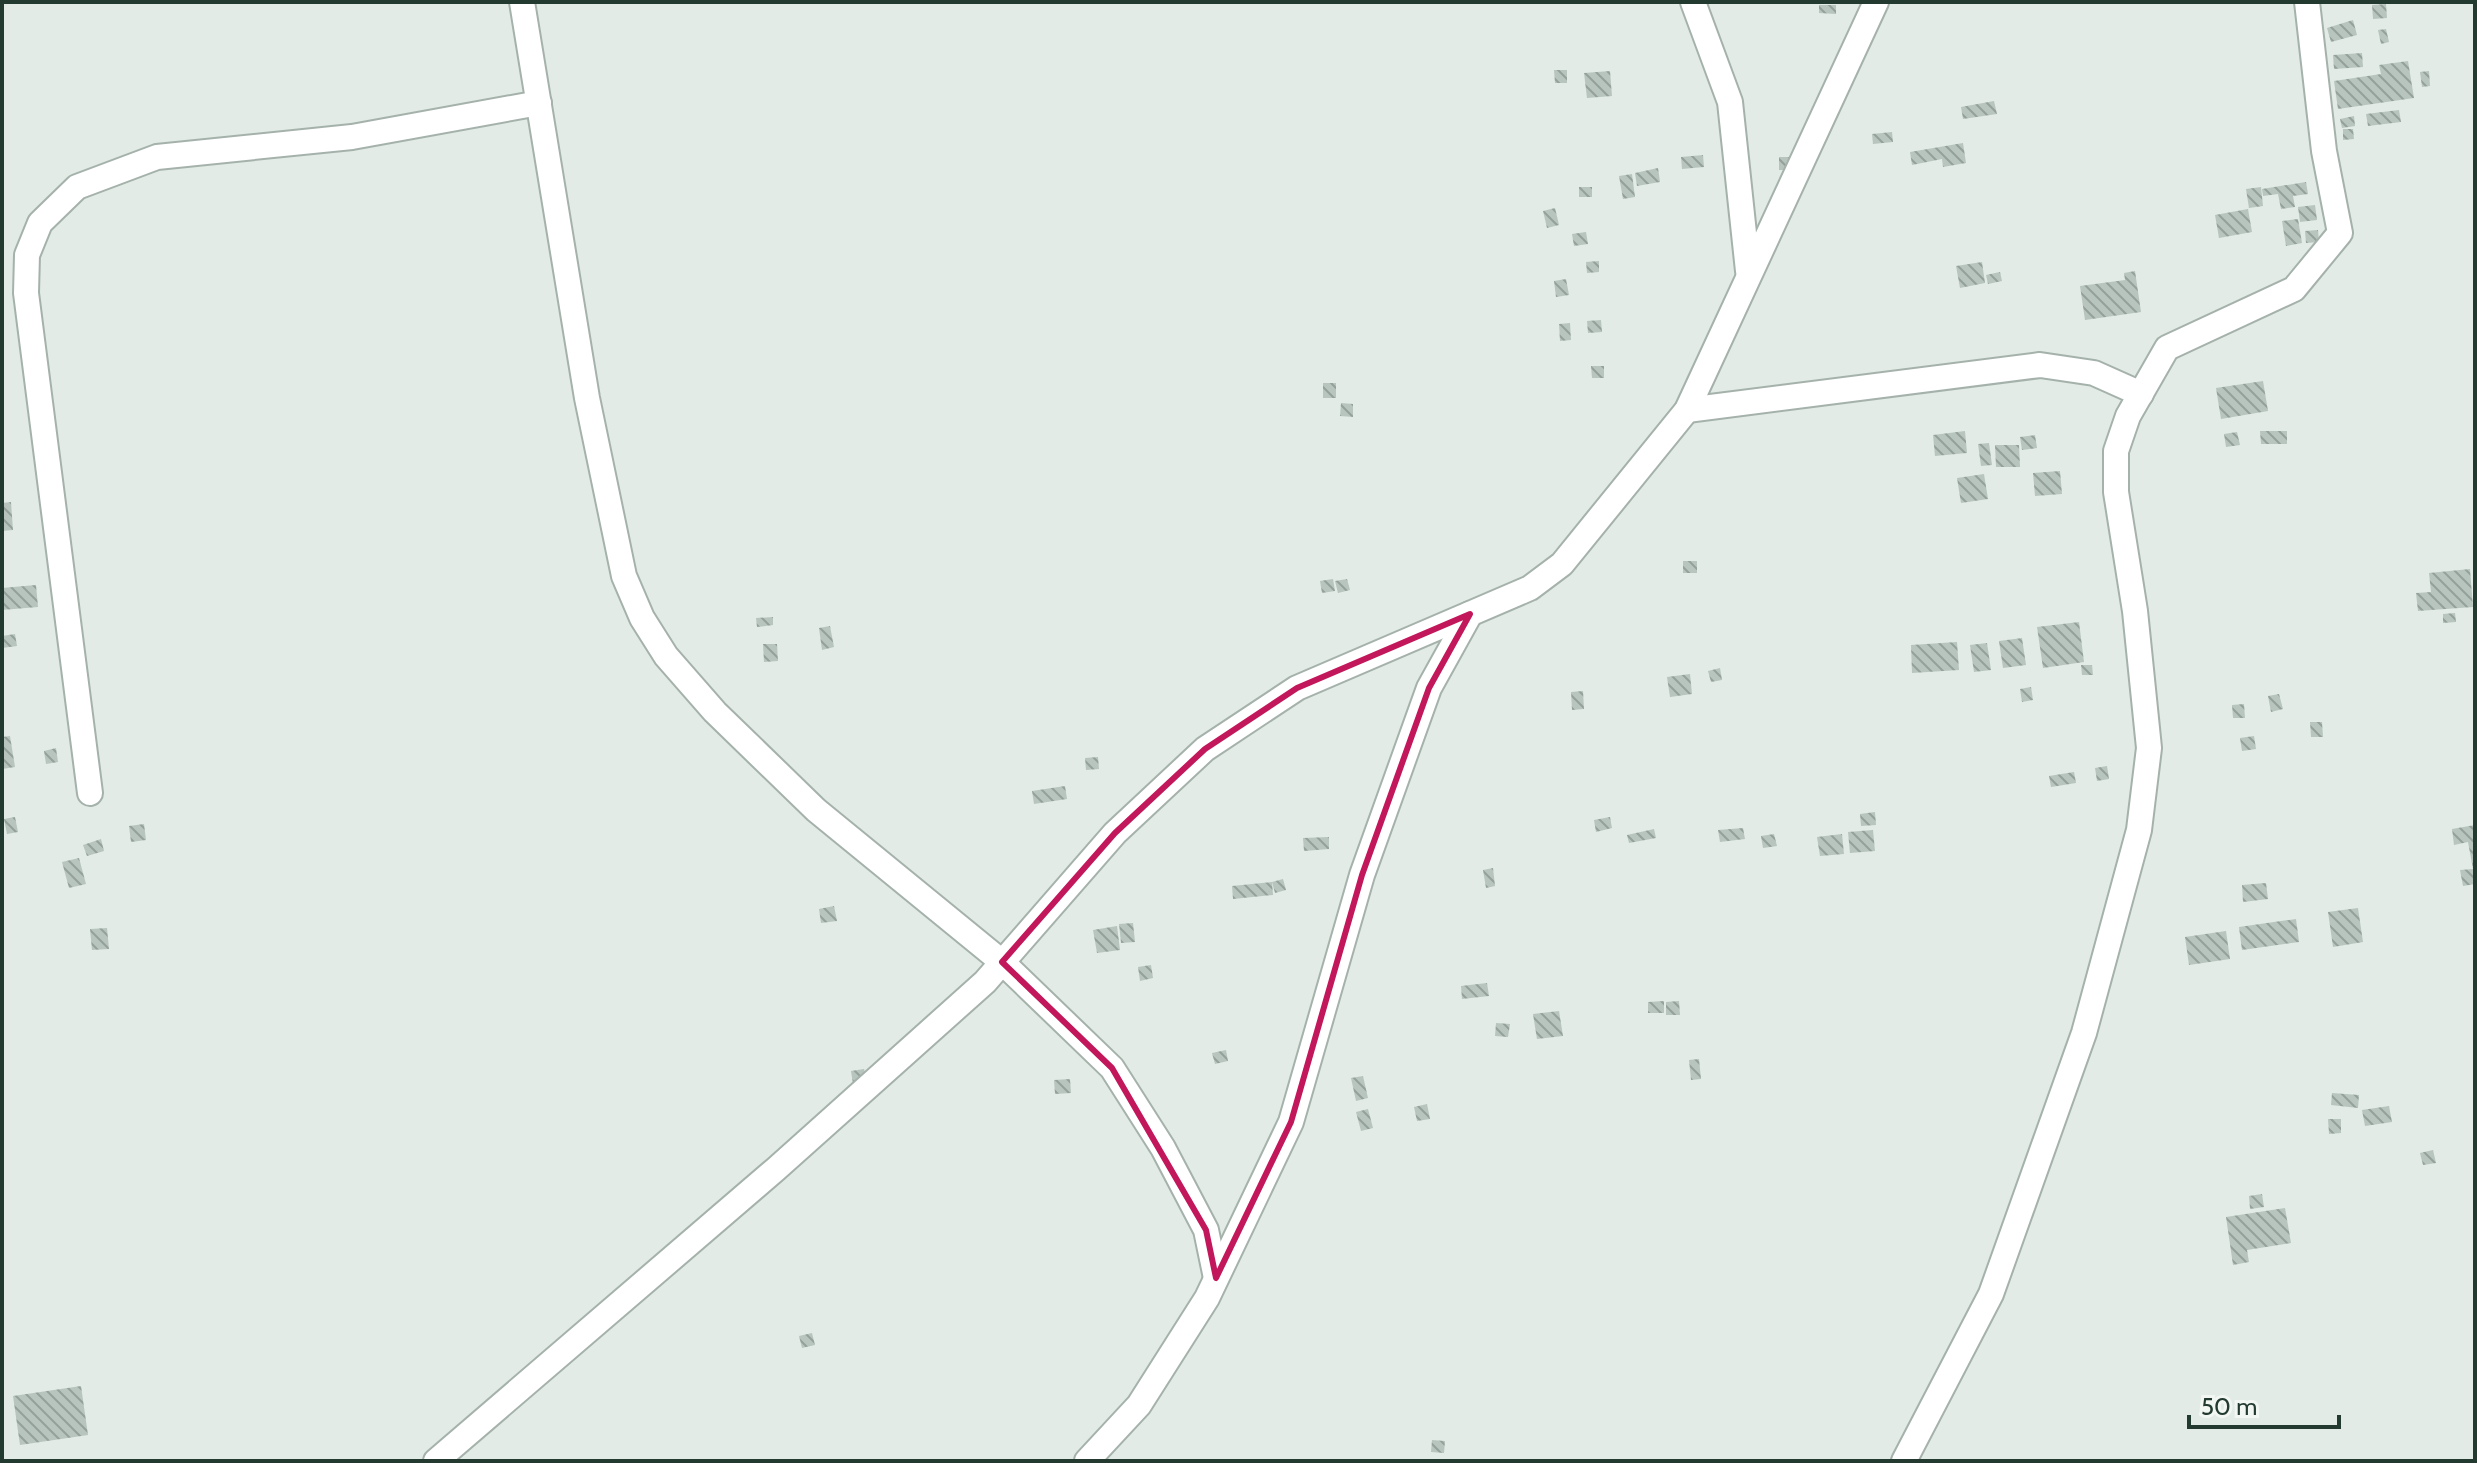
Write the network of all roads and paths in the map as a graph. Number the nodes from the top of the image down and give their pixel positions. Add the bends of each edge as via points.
1 (522, 2) edge
2 (1693, 2) edge
3 (1876, 2) edge
4 (2307, 2) edge
5 (539, 103) junction
6 (1749, 274) junction
7 (2141, 394) junction
8 (1687, 410) junction
9 (1470, 614) junction
10 (90, 793) dead end
11 (1002, 962) junction
12 (1216, 1278) junction
13 (436, 1461) edge
14 (1087, 1461) edge
15 (1904, 1461) edge

1 - 5 street
2 - 6 street via 1730,102
3 - 6 street
4 - 7 street via 2324,151 2340,233 2294,289 2167,348
5 - 10 street via 352,137 157,157 77,187 40,223 27,255 26,293
5 - 11 street via 587,398 624,576 642,618 666,656 715,712 816,810
6 - 8 street
7 - 8 street via 2094,373 2040,365
7 - 15 street via 2116,451 2116,492 2149,748 2139,830 2084,1033 1991,1294
8 - 9 street via 1562,564 1530,588
9 - 11 street via 1297,688 1205,749 1115,833
9 - 12 street via 1429,688 1362,875 1291,1122
11 - 12 street via 1112,1068 1206,1230
11 - 13 street via 776,1169
12 - 14 street via 1139,1405

